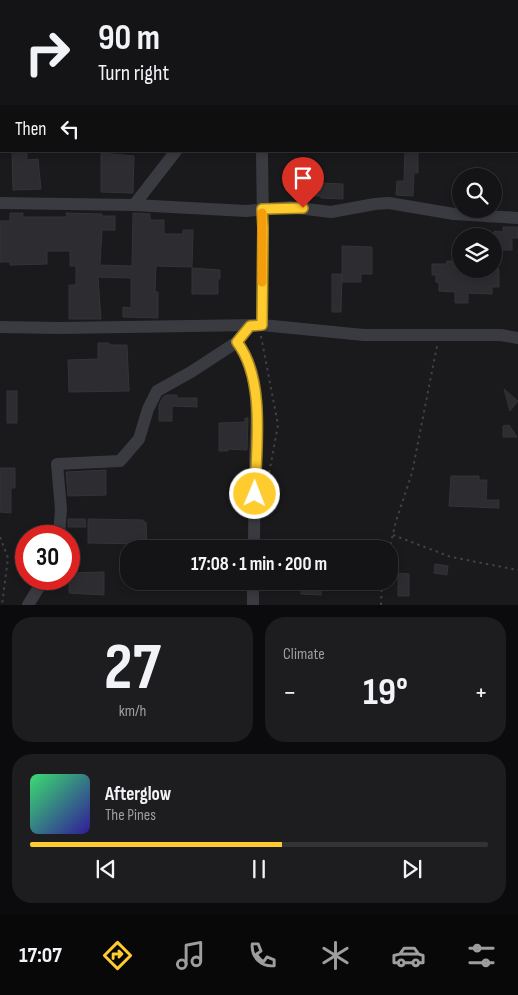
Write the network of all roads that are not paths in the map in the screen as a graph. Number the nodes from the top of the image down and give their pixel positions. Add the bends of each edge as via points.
1 (175, 152) edge
2 (262, 152) edge
3 (0, 203) edge
4 (134, 205) junction
5 (262, 209) junction
6 (518, 218) edge
7 (256, 325) junction
8 (0, 328) edge
9 (518, 338) edge
10 (237, 342) junction
11 (60, 525) edge
12 (254, 540) edge
13 (37, 590) edge
14 (253, 590) edge
15 (28, 605) edge
16 (253, 605) edge

1 - 4 street
2 - 5 street
3 - 4 street
4 - 5 street
5 - 6 street via 290,207 331,212 389,203 454,214
5 - 7 street
7 - 8 street
7 - 9 street via 364,335 501,335
7 - 10 street
10 - 11 street via 157,390 139,439 120,461 57,464
10 - 12 street via 249,363 256,403
13 - 15 street
14 - 16 street

